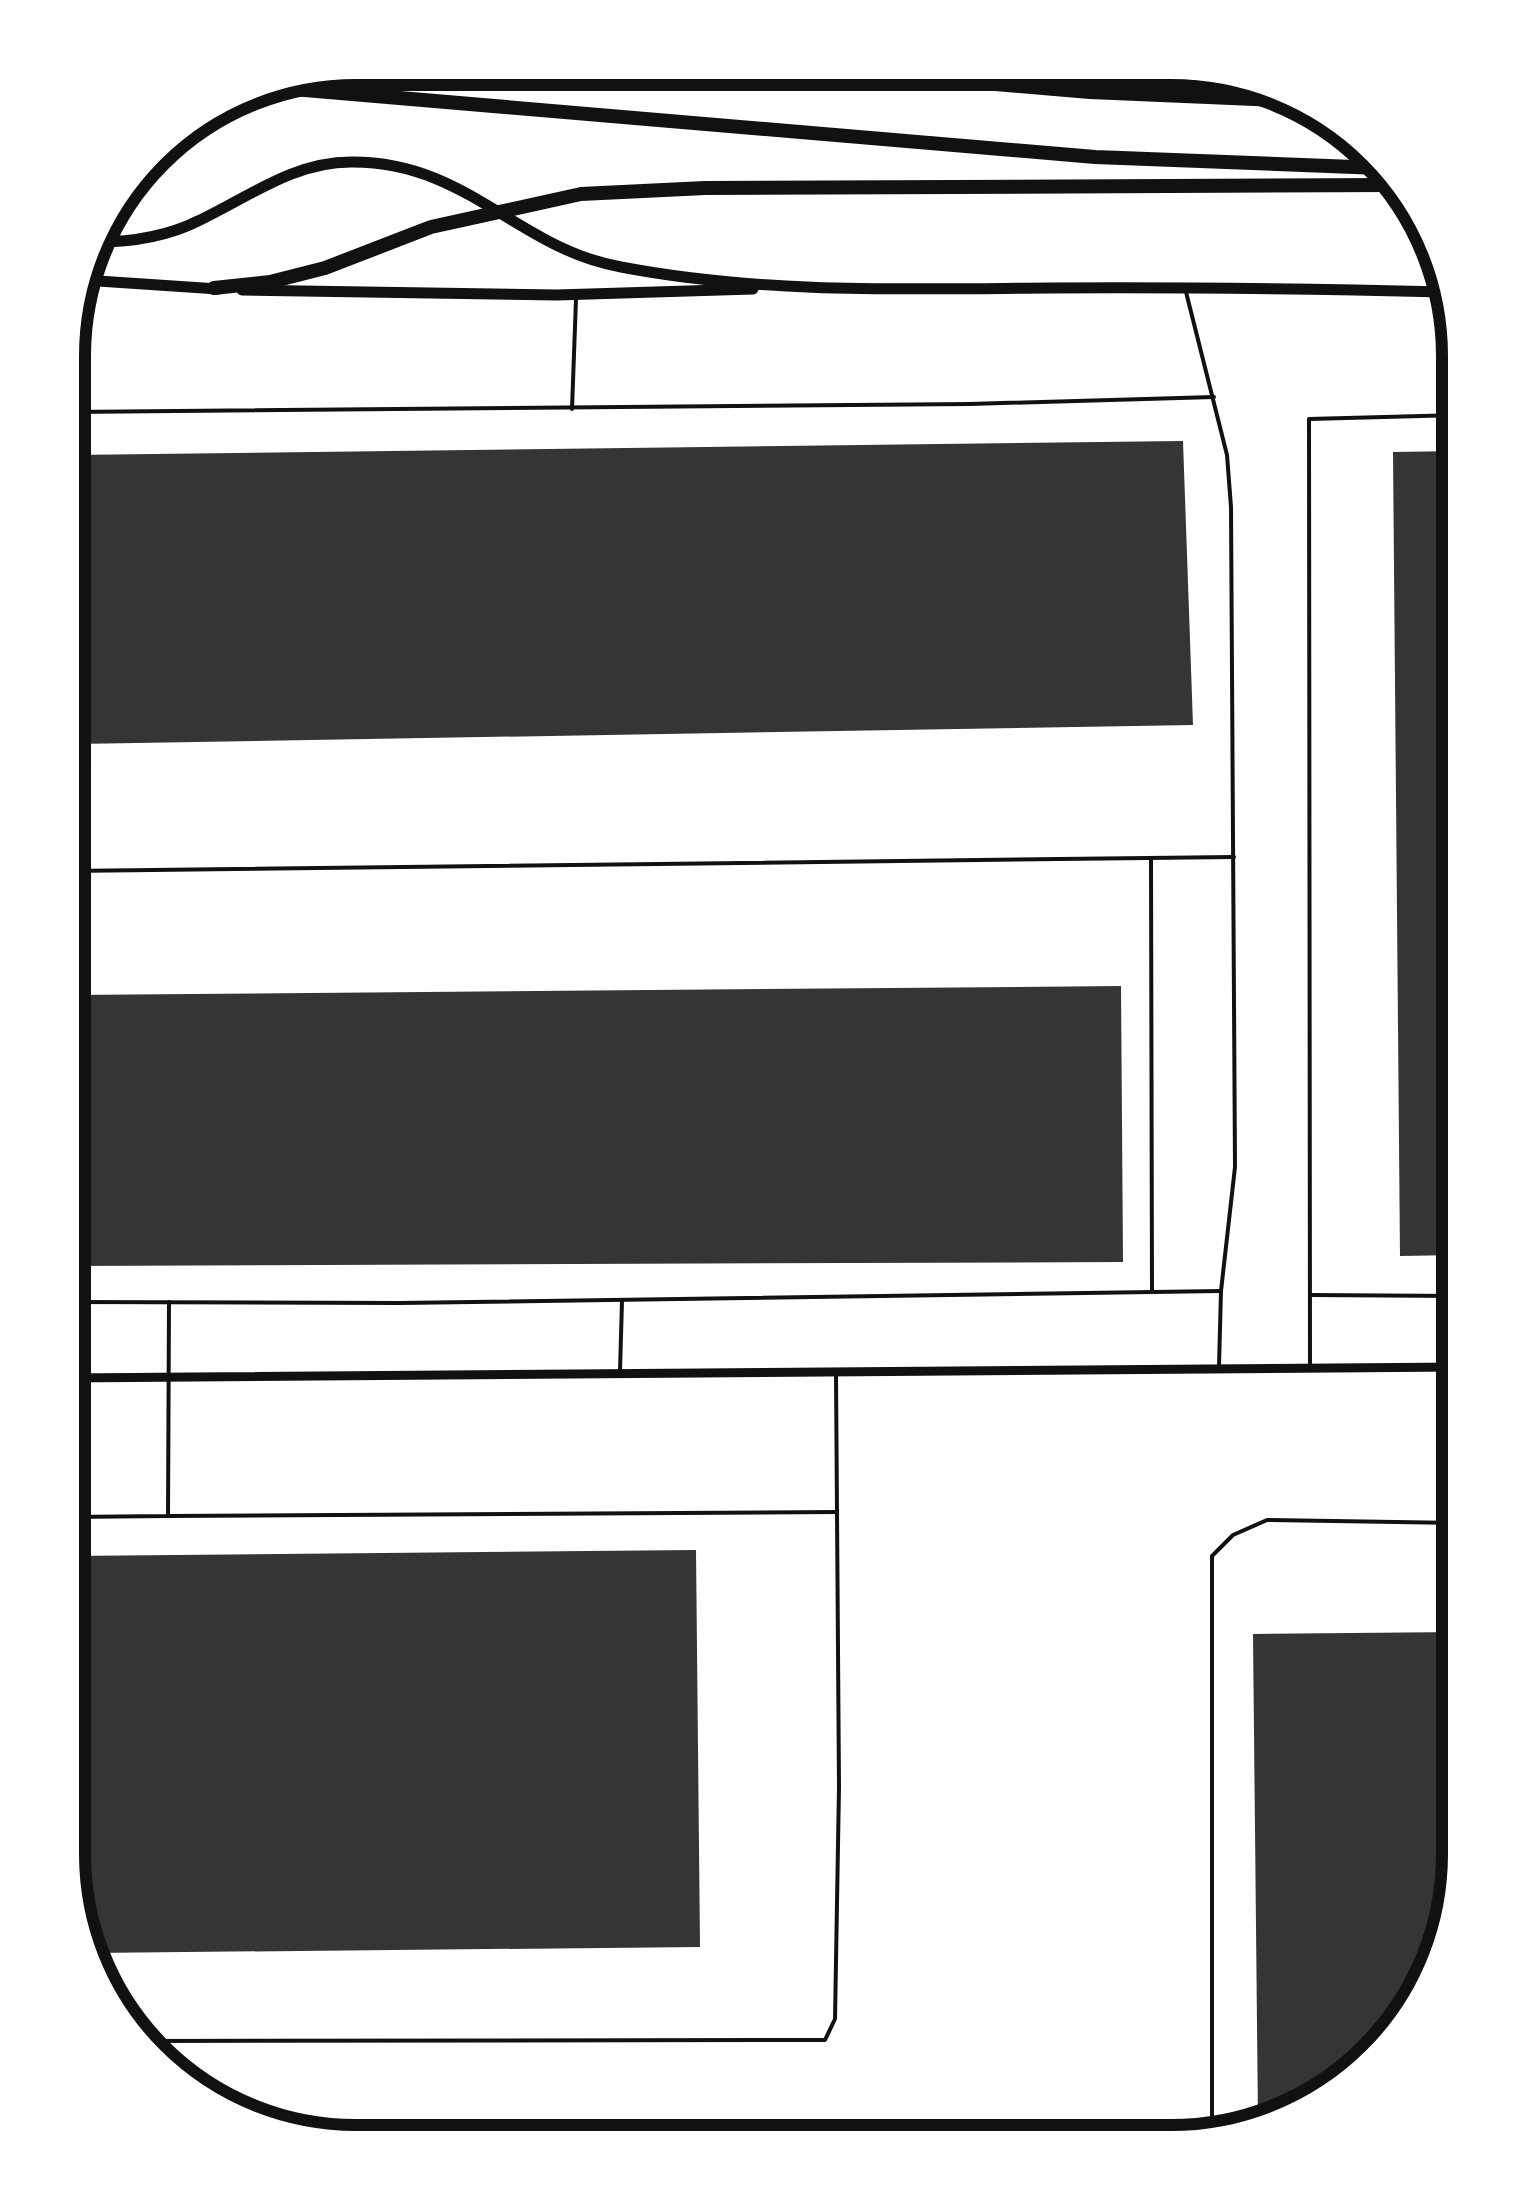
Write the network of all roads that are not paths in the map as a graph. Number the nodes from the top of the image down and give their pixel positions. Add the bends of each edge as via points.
1 (1039, 85) edge
2 (1117, 85) edge
3 (306, 90) edge
4 (1203, 97) junction
5 (1255, 99) edge
6 (1366, 167) edge
7 (1381, 185) edge
8 (497, 209) junction
9 (112, 241) edge
10 (96, 281) edge
11 (822, 287) junction
12 (1185, 287) junction
13 (214, 288) junction
14 (1434, 292) edge
15 (576, 294) junction
16 (1214, 397) junction
17 (572, 409) junction
18 (85, 412) edge
19 (1442, 415) edge
20 (1234, 857) junction
21 (1151, 858) junction
22 (85, 870) edge
23 (1221, 1291) junction
24 (1152, 1292) junction
25 (1310, 1295) junction
26 (1441, 1296) edge
27 (622, 1300) junction
28 (85, 1302) edge
29 (169, 1302) junction
30 (1441, 1366) edge
31 (1219, 1368) junction
32 (1310, 1368) junction
33 (836, 1370) junction
34 (620, 1371) junction
35 (166, 1376) junction
36 (85, 1378) edge
37 (838, 1512) junction
38 (168, 1516) junction
39 (85, 1517) edge
40 (1441, 1523) edge
41 (160, 2041) edge
42 (1212, 2122) edge
43 (622, 2125) edge
44 (827, 2125) edge

1 - 4 main road
2 - 4 main road
3 - 6 main road via 1057,154
4 - 5 main road
7 - 8 main road via 642,190
8 - 9 street via 446,179 349,162 284,176 161,236
8 - 11 street via 536,237 619,267
8 - 13 main road via 325,268
10 - 13 street
11 - 12 street
11 - 15 street
12 - 14 street
12 - 16 lane
13 - 15 street
15 - 17 lane
16 - 17 lane
16 - 20 lane via 1228,455 1231,508
17 - 18 lane
19 - 25 lane via 1308,418
20 - 21 lane
20 - 23 lane via 1235,1166
21 - 22 lane
21 - 24 lane
23 - 24 lane
23 - 31 lane
24 - 27 lane
25 - 26 lane
25 - 32 lane
27 - 29 lane
27 - 34 lane
28 - 29 lane
29 - 35 lane
30 - 32 street
31 - 32 street
31 - 33 street
33 - 34 street
33 - 37 lane
34 - 35 street
35 - 36 street
35 - 38 lane
37 - 38 lane
37 - 41 lane via 835,2019 825,2040
38 - 39 lane
40 - 42 lane via 1267,1520 1233,1535 1212,1556
43 - 44 lane

